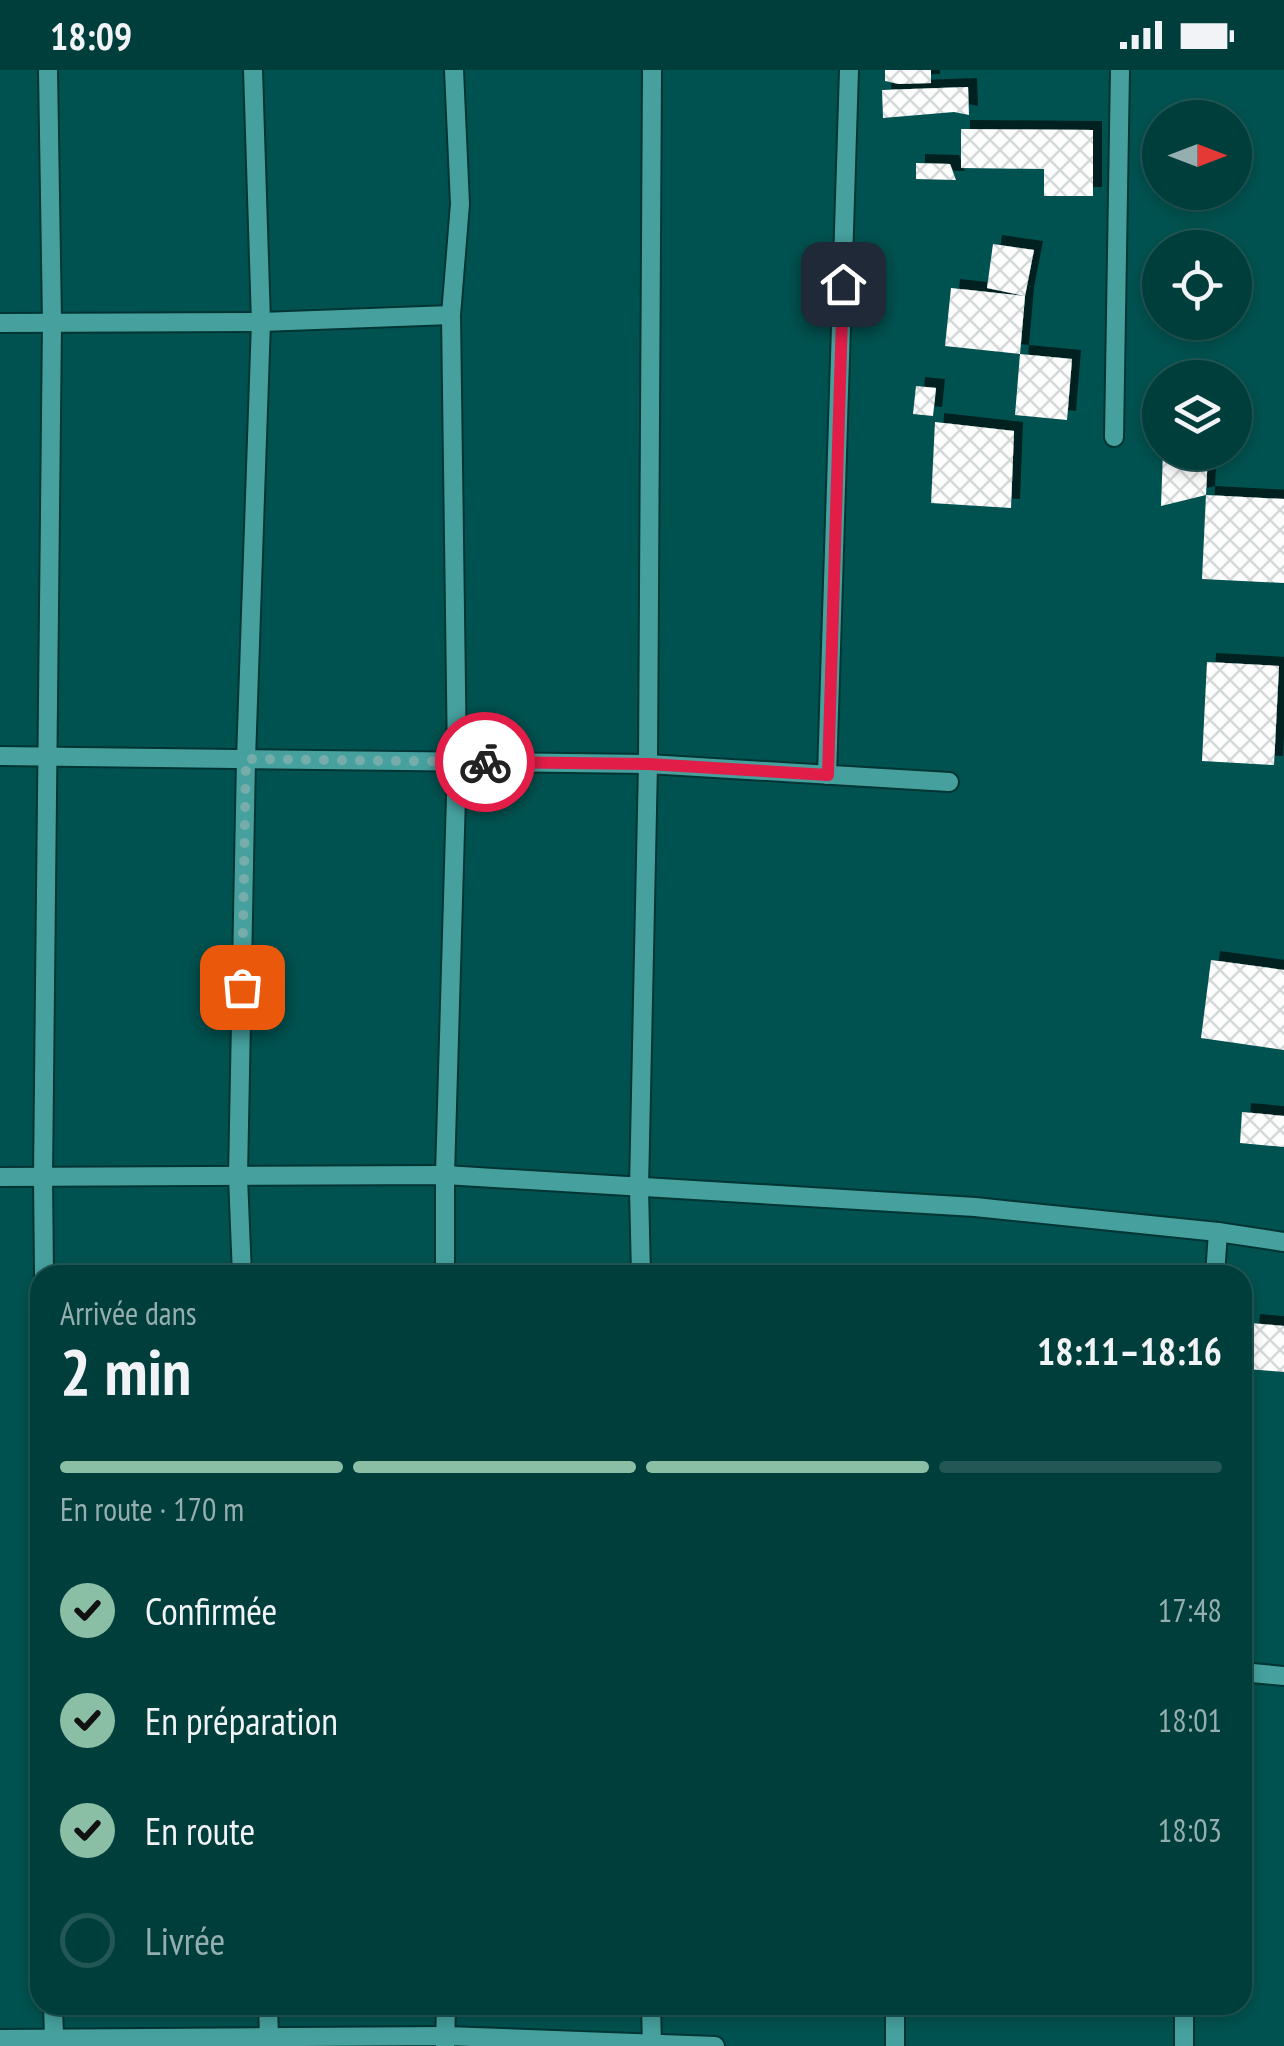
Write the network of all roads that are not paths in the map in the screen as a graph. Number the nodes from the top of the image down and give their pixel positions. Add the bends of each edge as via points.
1 (48, 70) edge
2 (253, 70) edge
3 (454, 70) edge
4 (652, 70) edge
5 (849, 70) edge
6 (1120, 70) edge
7 (452, 315) junction
8 (0, 322) edge
9 (52, 322) junction
10 (261, 322) junction
11 (1114, 437) dead end
12 (0, 756) edge
13 (49, 756) junction
14 (246, 759) junction
15 (457, 762) junction
16 (648, 764) junction
17 (828, 775) junction
18 (949, 782) dead end
19 (445, 1175) junction
20 (0, 1177) edge
21 (43, 1177) junction
22 (238, 1178) junction
23 (640, 1188) junction
24 (1218, 1232) junction
25 (1284, 1242) edge
26 (44, 1265) edge
27 (242, 1265) edge
28 (445, 1265) edge
29 (641, 1265) edge
30 (1216, 1265) edge
31 (1252, 1673) edge
32 (1284, 1676) edge
33 (54, 2015) edge
34 (269, 2015) edge
35 (446, 2015) edge
36 (652, 2015) edge
37 (895, 2015) edge
38 (1184, 2015) edge
39 (54, 2037) junction
40 (270, 2037) junction
41 (0, 2039) edge
42 (446, 2041) edge
43 (652, 2046) edge
44 (716, 2046) edge
45 (895, 2046) edge
46 (1184, 2046) edge

1 - 9 street
2 - 10 street
3 - 7 street via 460,204
4 - 16 street
5 - 17 street
6 - 11 street
7 - 10 street
7 - 15 street
8 - 9 street
9 - 10 street
9 - 13 street
10 - 14 street
12 - 13 street
13 - 14 street
13 - 21 street
14 - 15 street
14 - 22 street
15 - 16 street
15 - 19 street
16 - 17 street
16 - 23 street
17 - 18 street
19 - 22 street
19 - 23 street
19 - 28 street
20 - 21 street
21 - 22 street
21 - 26 street
22 - 27 street
23 - 24 street via 975,1207
23 - 29 street
24 - 25 street
24 - 30 street
31 - 32 street
33 - 39 street
34 - 40 street
35 - 42 street
36 - 43 street
37 - 45 street
38 - 46 street
39 - 40 street
39 - 41 street
40 - 42 street
42 - 43 street
43 - 44 street

